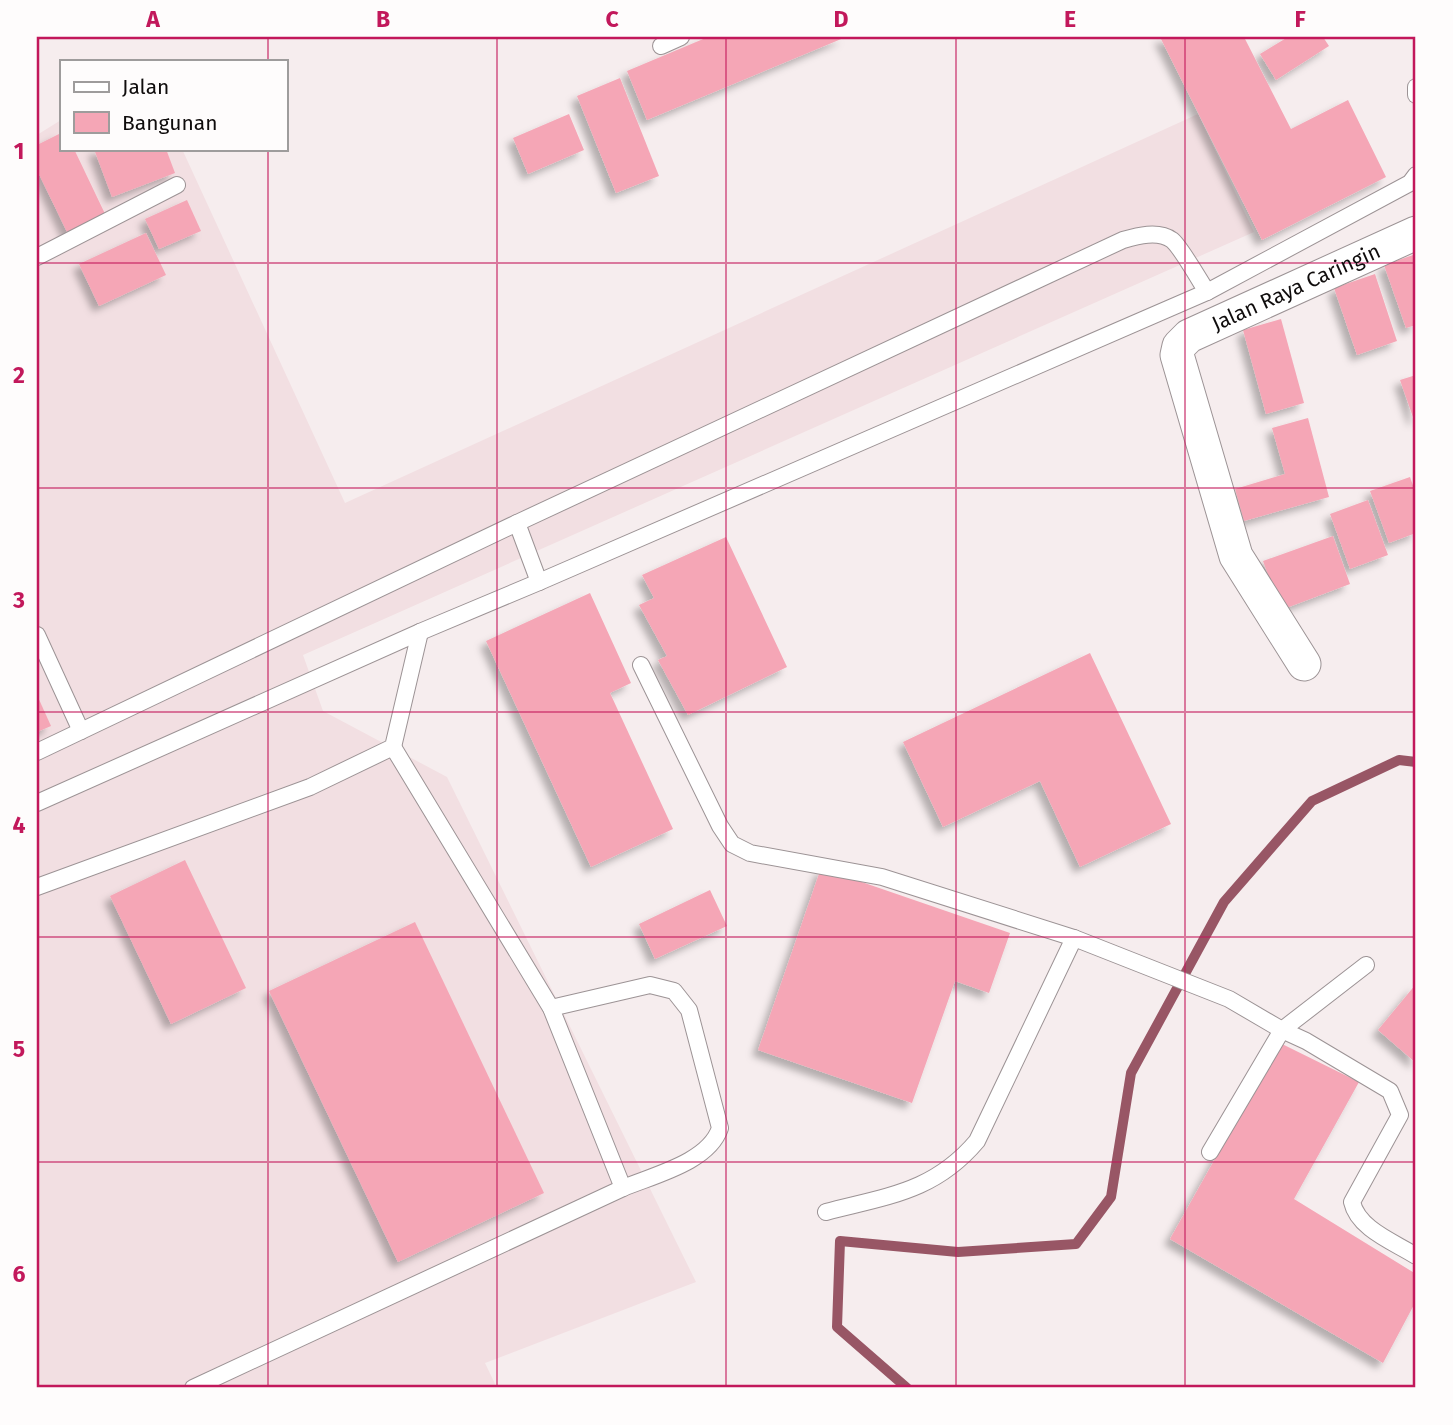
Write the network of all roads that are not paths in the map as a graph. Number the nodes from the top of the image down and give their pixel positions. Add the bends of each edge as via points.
1 (681, 37) edge
2 (661, 46) dead end
3 (1416, 87) edge
4 (1416, 95) edge
5 (1416, 176) edge
6 (177, 185) dead end
7 (1416, 233) edge
8 (37, 257) edge
9 (1207, 292) junction
10 (517, 523) junction
11 (539, 582) junction
12 (420, 632) junction
13 (37, 635) edge
14 (1304, 664) dead end
15 (641, 665) dead end
16 (81, 731) junction
17 (393, 747) junction
18 (37, 752) edge
19 (37, 803) edge
20 (37, 887) edge
21 (1074, 938) junction
22 (1366, 965) dead end
23 (551, 1008) junction
24 (1282, 1030) junction
25 (1210, 1152) dead end
26 (623, 1188) junction
27 (826, 1212) dead end
28 (1416, 1256) edge
29 (194, 1388) edge

1 - 2 lane
3 - 4 lane
5 - 9 lane
6 - 8 lane
7 - 14 street, Jalan Raya Caringin via 1189,336 1179,346 1177,355 1236,556
9 - 10 lane via 1173,240 1139,235 1123,240
9 - 11 lane
10 - 11 lane
10 - 16 lane
11 - 12 lane
12 - 17 lane
12 - 19 lane
13 - 16 lane
15 - 21 lane via 732,844 750,853 882,877
16 - 18 lane
17 - 20 lane via 310,787
17 - 23 lane
21 - 24 lane via 1229,999
21 - 27 lane via 977,1141 960,1160 909,1191
22 - 24 lane
23 - 26 lane
23 - 26 lane via 650,985 674,991 689,1010 720,1128 716,1139 688,1161
24 - 25 lane
24 - 28 lane via 1390,1091 1397,1102 1401,1115 1352,1202 1362,1222
26 - 29 lane

